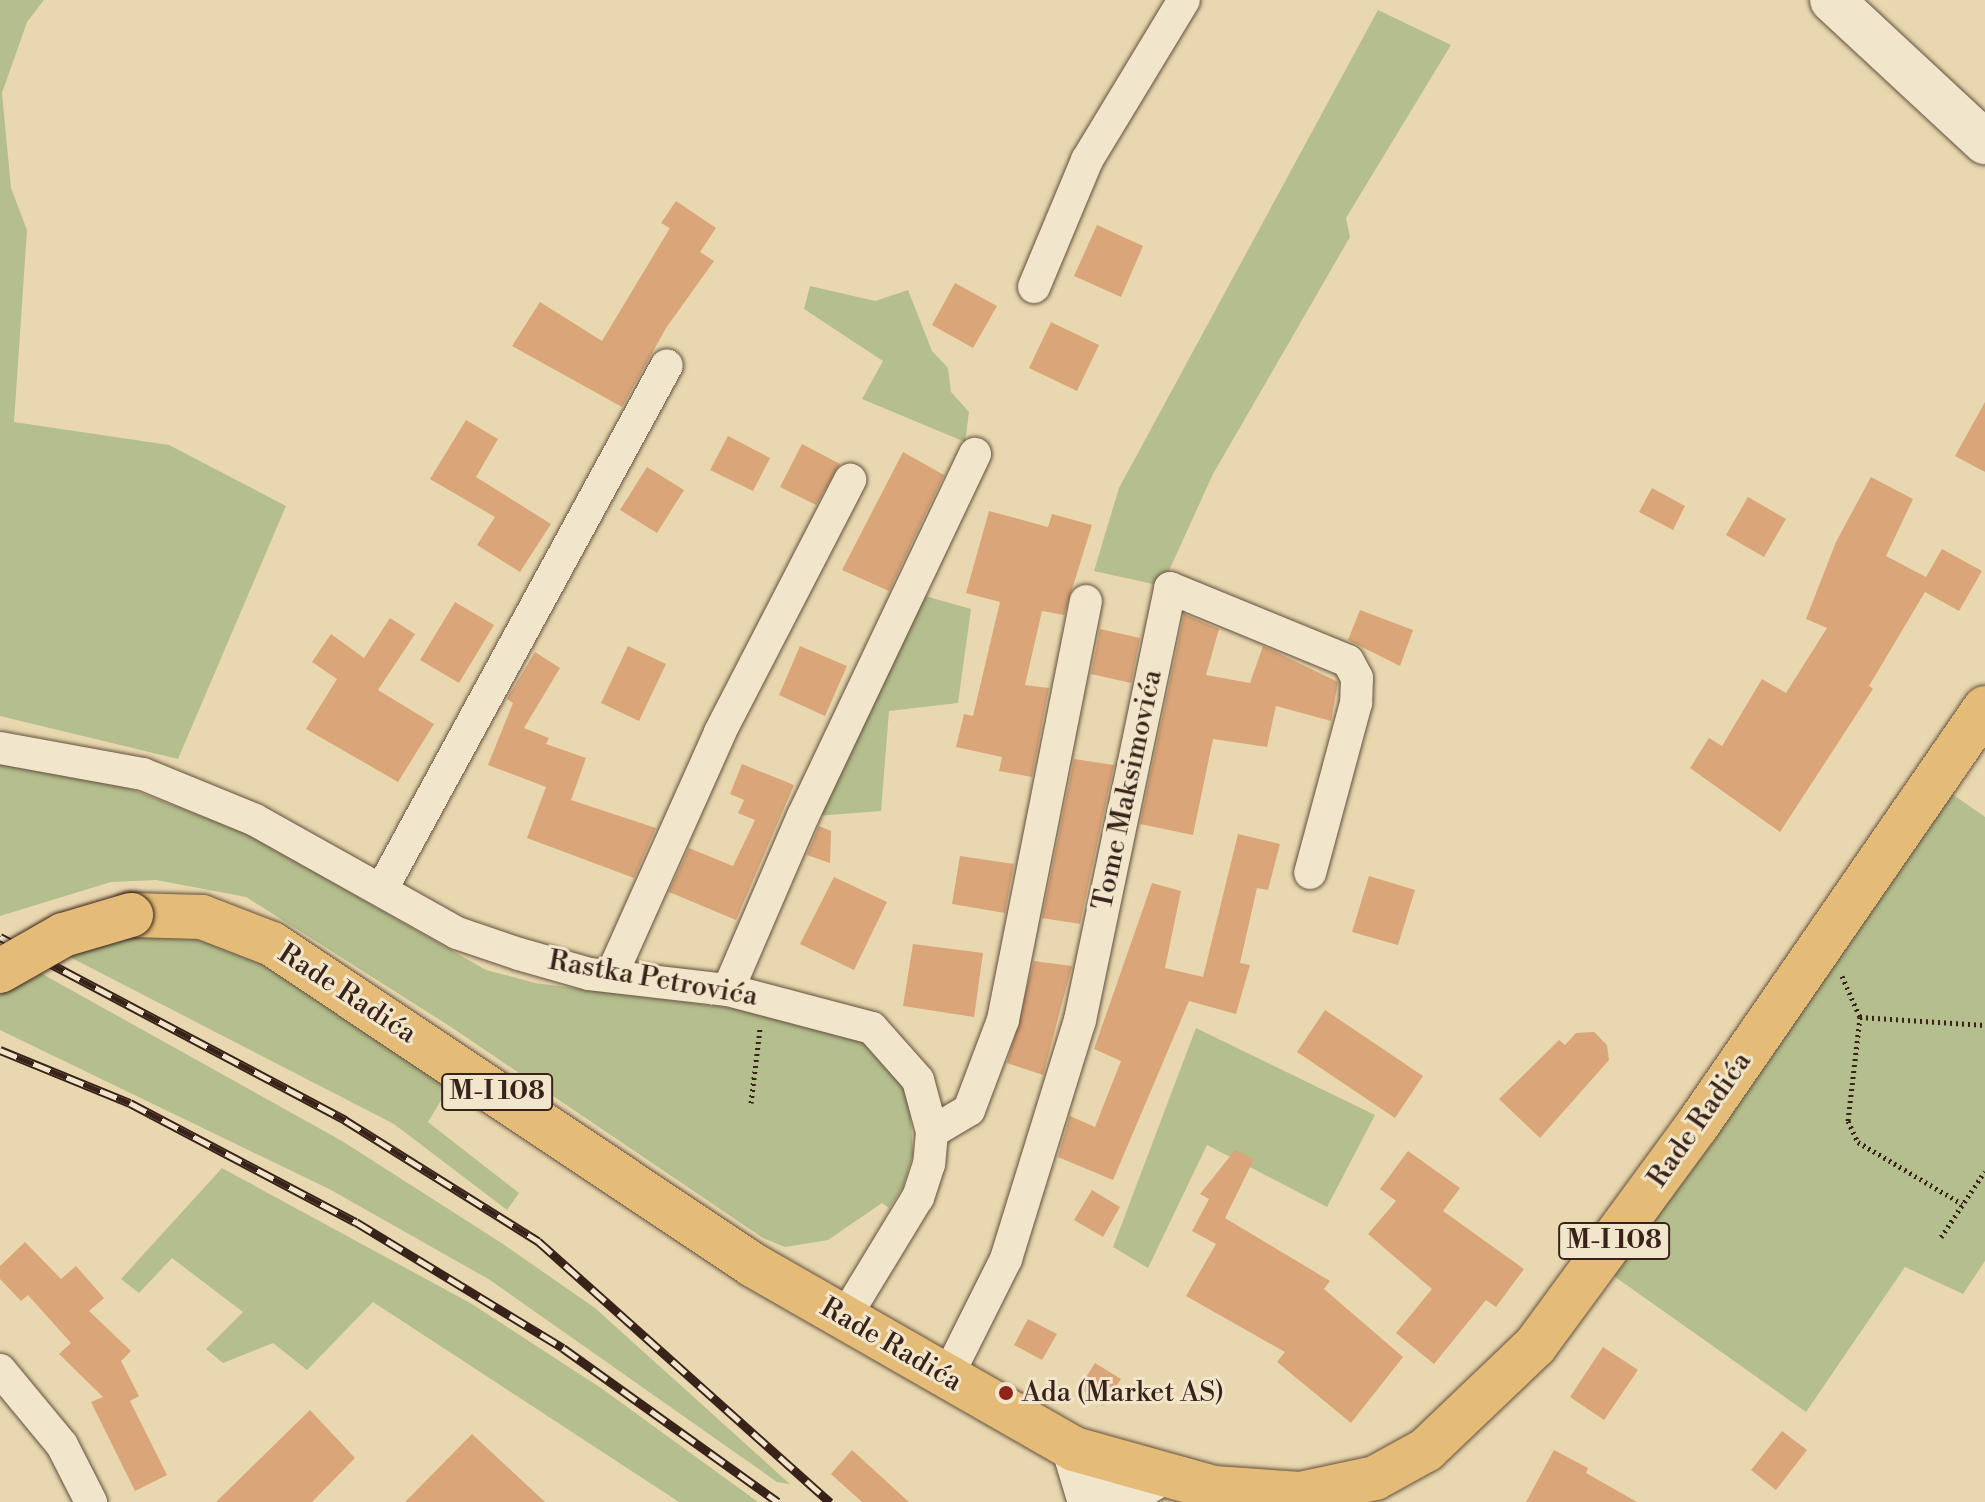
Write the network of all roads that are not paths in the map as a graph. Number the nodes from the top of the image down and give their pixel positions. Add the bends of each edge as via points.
1 (1184, 0) edge
2 (1832, 0) edge
3 (1985, 142) edge
4 (1034, 287) dead end
5 (667, 365) dead end
6 (975, 454) dead end
7 (850, 480) dead end
8 (1086, 601) dead end
9 (1985, 708) edge
10 (0, 748) edge
11 (1310, 873) dead end
12 (382, 889) junction
13 (0, 971) edge
14 (612, 974) junction
15 (728, 990) junction
16 (932, 1132) junction
17 (845, 1317) junction
18 (0, 1370) edge
19 (947, 1377) junction
20 (1074, 1449) junction
21 (1160, 1474) junction
22 (1353, 1492) edge
23 (1252, 1497) edge
24 (91, 1502) edge
25 (1090, 1502) edge
26 (1113, 1502) edge

1 - 4 street via 1087,160
2 - 3 street
5 - 12 street
6 - 15 street via 809,801
7 - 14 street via 720,732
8 - 16 street via 1003,1020 969,1110
9 - 22 main road, Rade Radića / M-I 108 via 1535,1346 1426,1450
10 - 12 street, Rastka Petrovića via 143,774 255,820
11 - 19 street, Tome Maksimovića via 1356,703 1357,678 1348,661 1170,588 1080,1020 1006,1259
12 - 14 street, Rastka Petrovića via 457,933 589,974
13 - 17 main road, Rade Radića / M-I 108, bridge via 63,935 131,915 202,917 272,944 753,1265
14 - 15 street, Rastka Petrovića
15 - 16 street, Rastka Petrovića via 872,1028 918,1080
16 - 17 street, Rastka Petrovića via 918,1197
17 - 19 main road, Rade Radića / M-I 108
18 - 24 street via 62,1445
19 - 20 main road, Rade Radića / M-I 108
20 - 21 main road, Rade Radića / M-I 108
20 - 25 street
21 - 23 main road, Rade Radića / M-I 108
21 - 26 street
22 - 23 main road, Rade Radića / M-I 108

